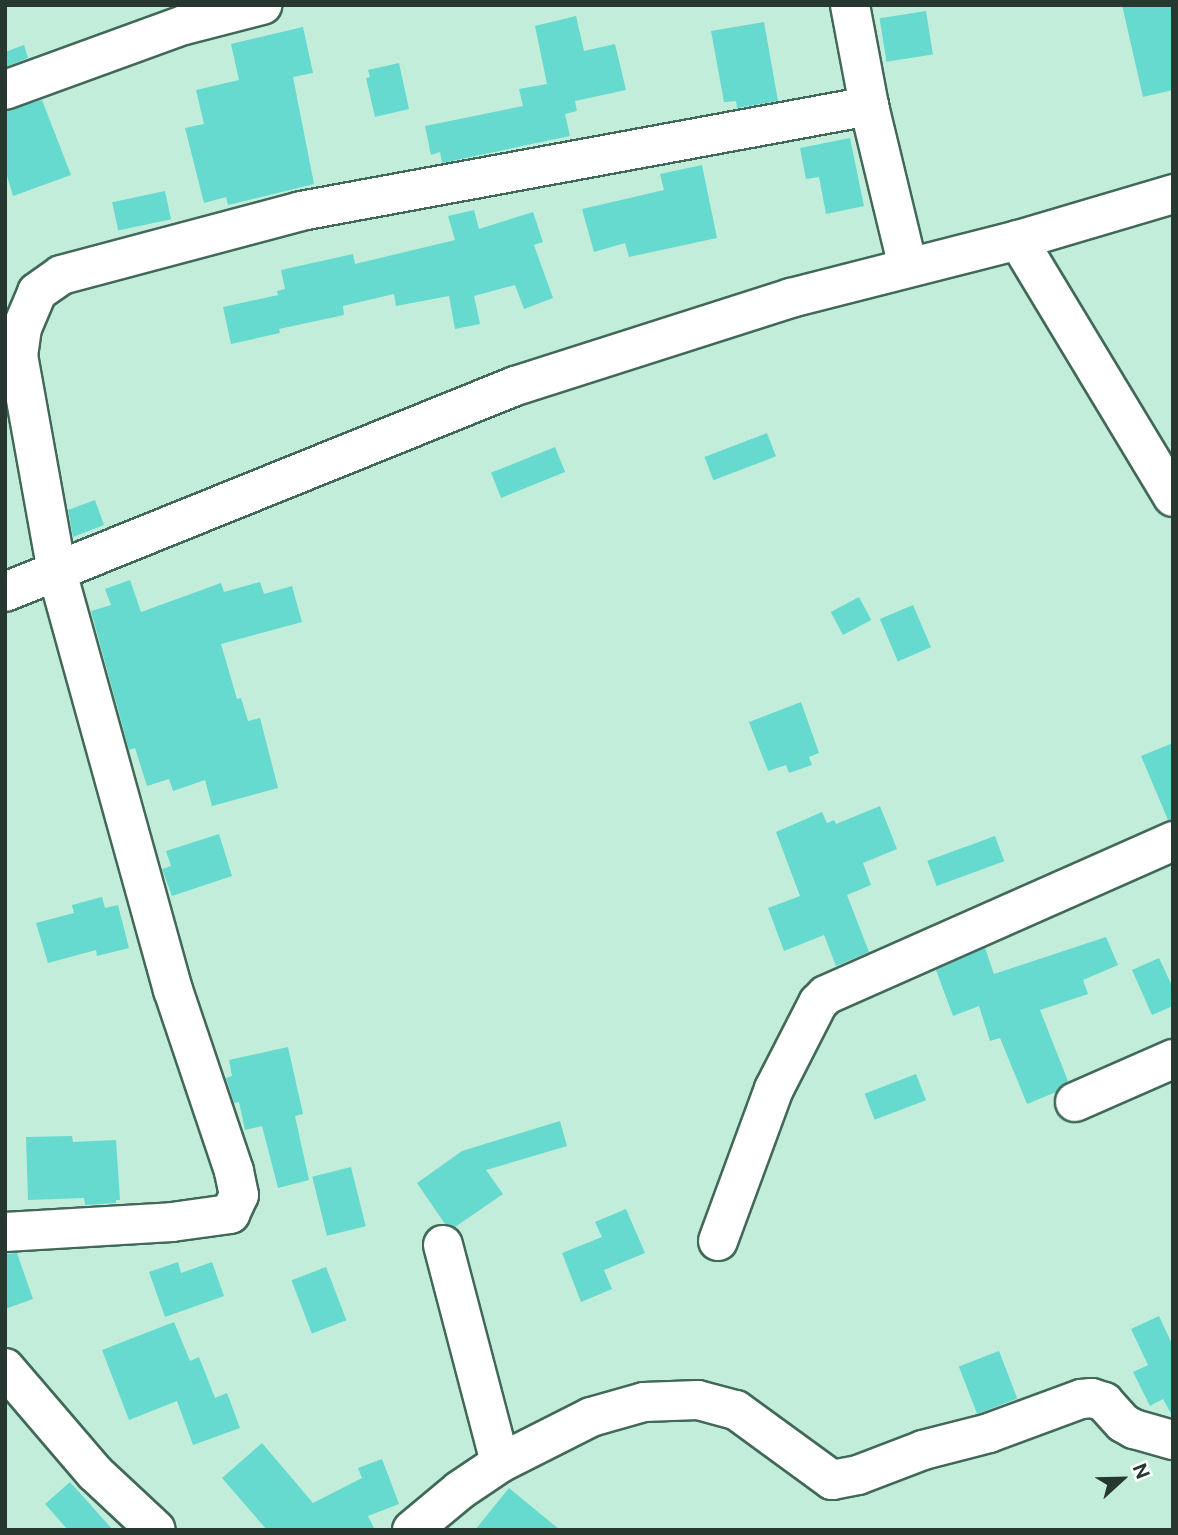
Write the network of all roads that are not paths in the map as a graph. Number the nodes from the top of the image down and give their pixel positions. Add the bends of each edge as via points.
1 (262, 5) edge
2 (850, 5) edge
3 (5, 90) edge
4 (869, 106) junction
5 (1173, 194) edge
6 (1018, 240) junction
7 (908, 267) junction
8 (1173, 497) edge
9 (57, 572) junction
10 (5, 592) edge
11 (1173, 841) edge
12 (1173, 1059) edge
13 (1075, 1102) dead end
14 (5, 1232) edge
15 (718, 1241) dead end
16 (443, 1245) dead end
17 (5, 1368) edge
18 (1173, 1440) edge
19 (500, 1463) junction
20 (156, 1530) edge
21 (412, 1530) edge

1 - 3 street via 184,25
2 - 4 street
4 - 7 street
4 - 9 street via 302,211 61,275 37,292 22,328 18,356
5 - 6 street
6 - 7 street
6 - 8 street
7 - 9 street via 791,298 515,386
9 - 10 street
9 - 14 street via 173,990 239,1195 230,1214
11 - 15 street via 826,995 774,1089
12 - 13 street
16 - 19 street
17 - 20 street via 95,1473
18 - 19 street via 1123,1423 1104,1402 1081,1399 989,1433 832,1480 736,1409 681,1399 644,1402 591,1417
19 - 21 street

